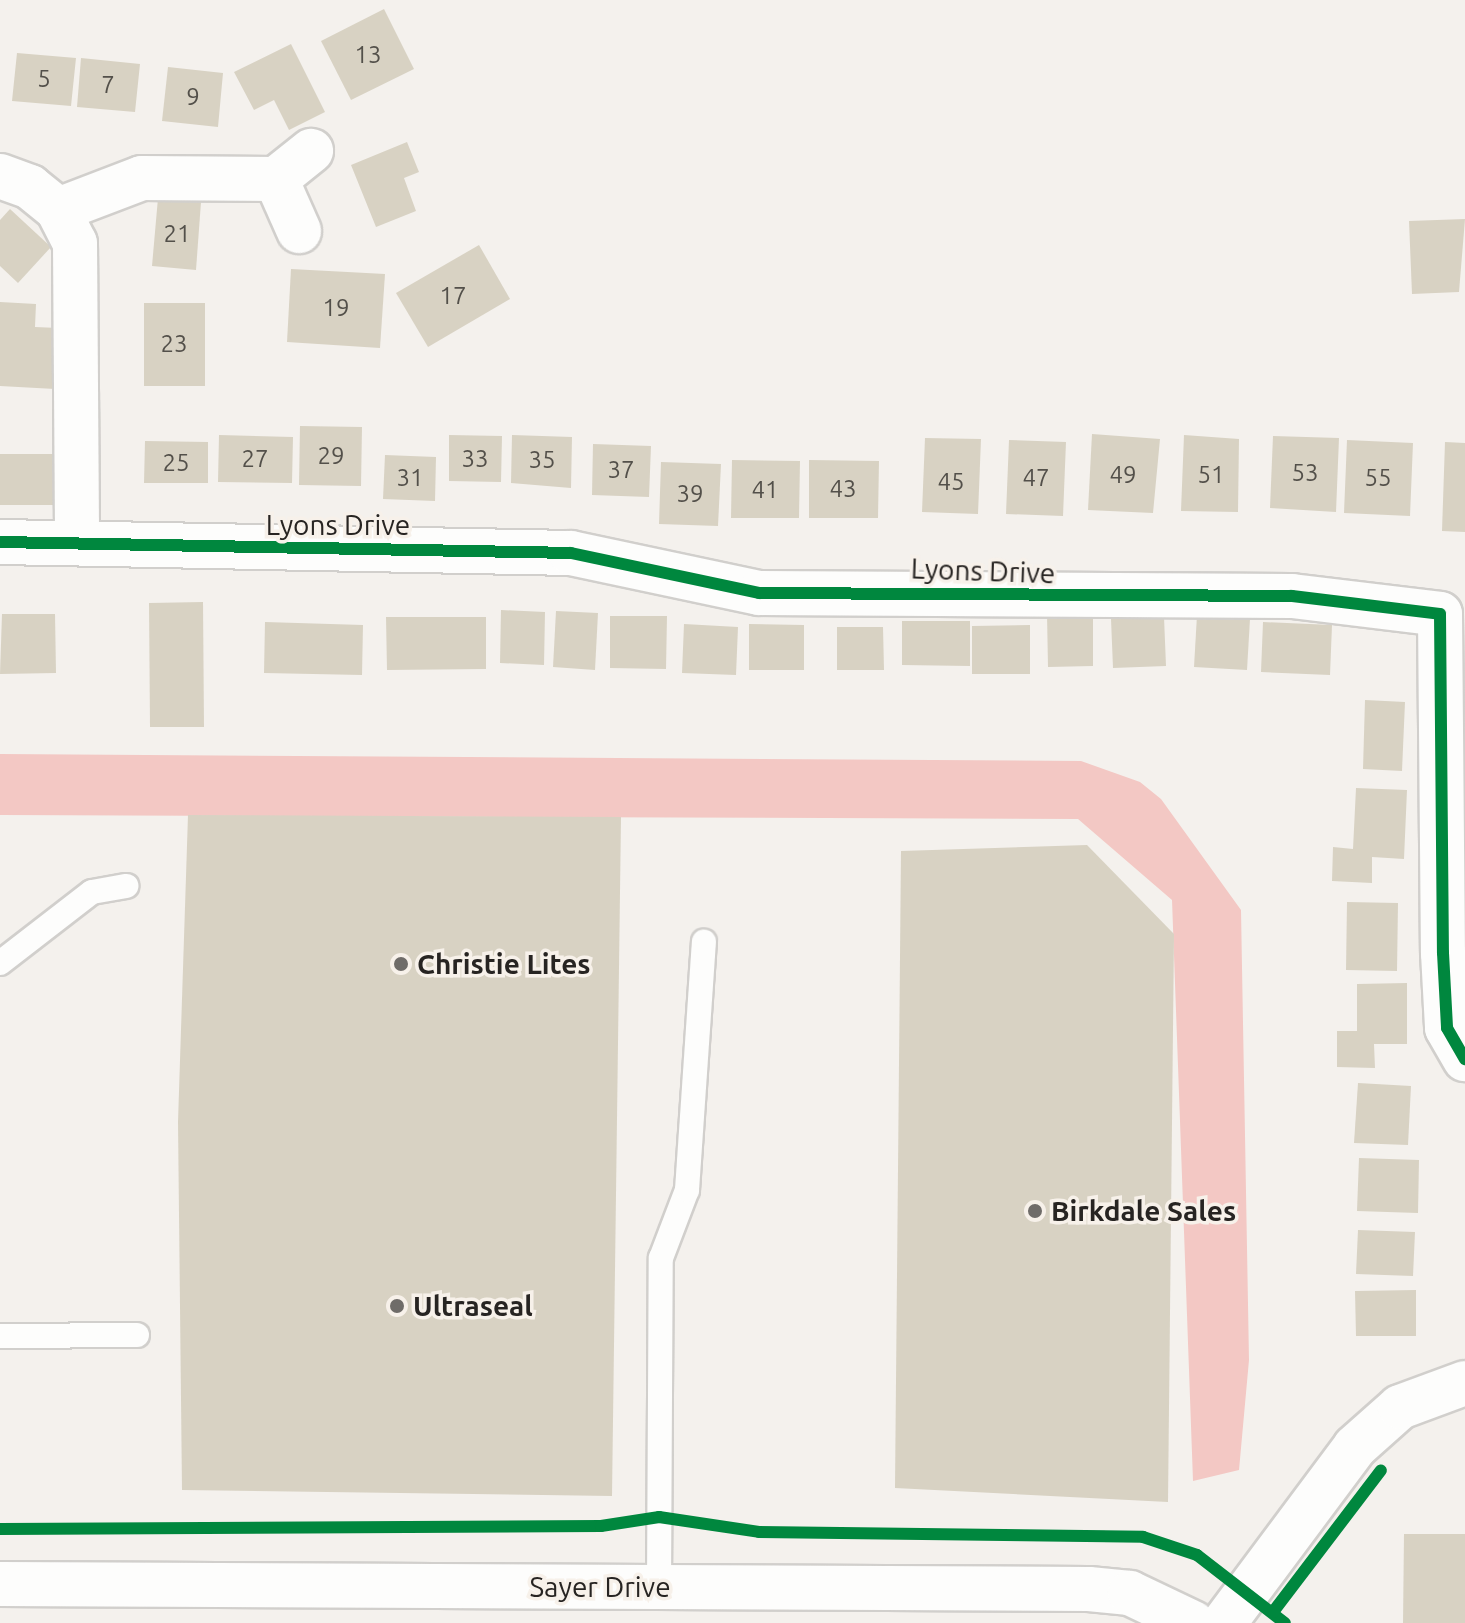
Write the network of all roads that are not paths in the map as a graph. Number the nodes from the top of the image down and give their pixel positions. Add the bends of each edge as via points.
1 (311, 151) dead end
2 (0, 176) edge
3 (276, 179) junction
4 (58, 210) junction
5 (299, 231) dead end
6 (0, 542) edge
7 (77, 542) junction
8 (1452, 614) edge
9 (126, 886) dead end
10 (704, 942) dead end
11 (0, 963) edge
12 (1465, 1059) edge
13 (137, 1335) dead end
14 (0, 1336) edge
15 (1465, 1383) edge
16 (0, 1584) edge
17 (659, 1587) junction
18 (1193, 1623) edge
19 (1224, 1623) edge

1 - 3 street
2 - 4 street via 30,187
3 - 4 street via 142,178
3 - 5 street
4 - 7 street via 75,243
6 - 7 street, Lyons Drive
7 - 8 street, Lyons Drive via 571,553 759,593 1292,596
8 - 12 street, Lyons Drive via 1444,983 1447,1028
9 - 11 lane via 92,892
10 - 17 lane via 687,1190 661,1258
13 - 14 lane
15 - 19 street via 1400,1407 1363,1439
16 - 17 street, Sayer Drive
17 - 18 street, Sayer Drive via 1089,1589 1130,1593

